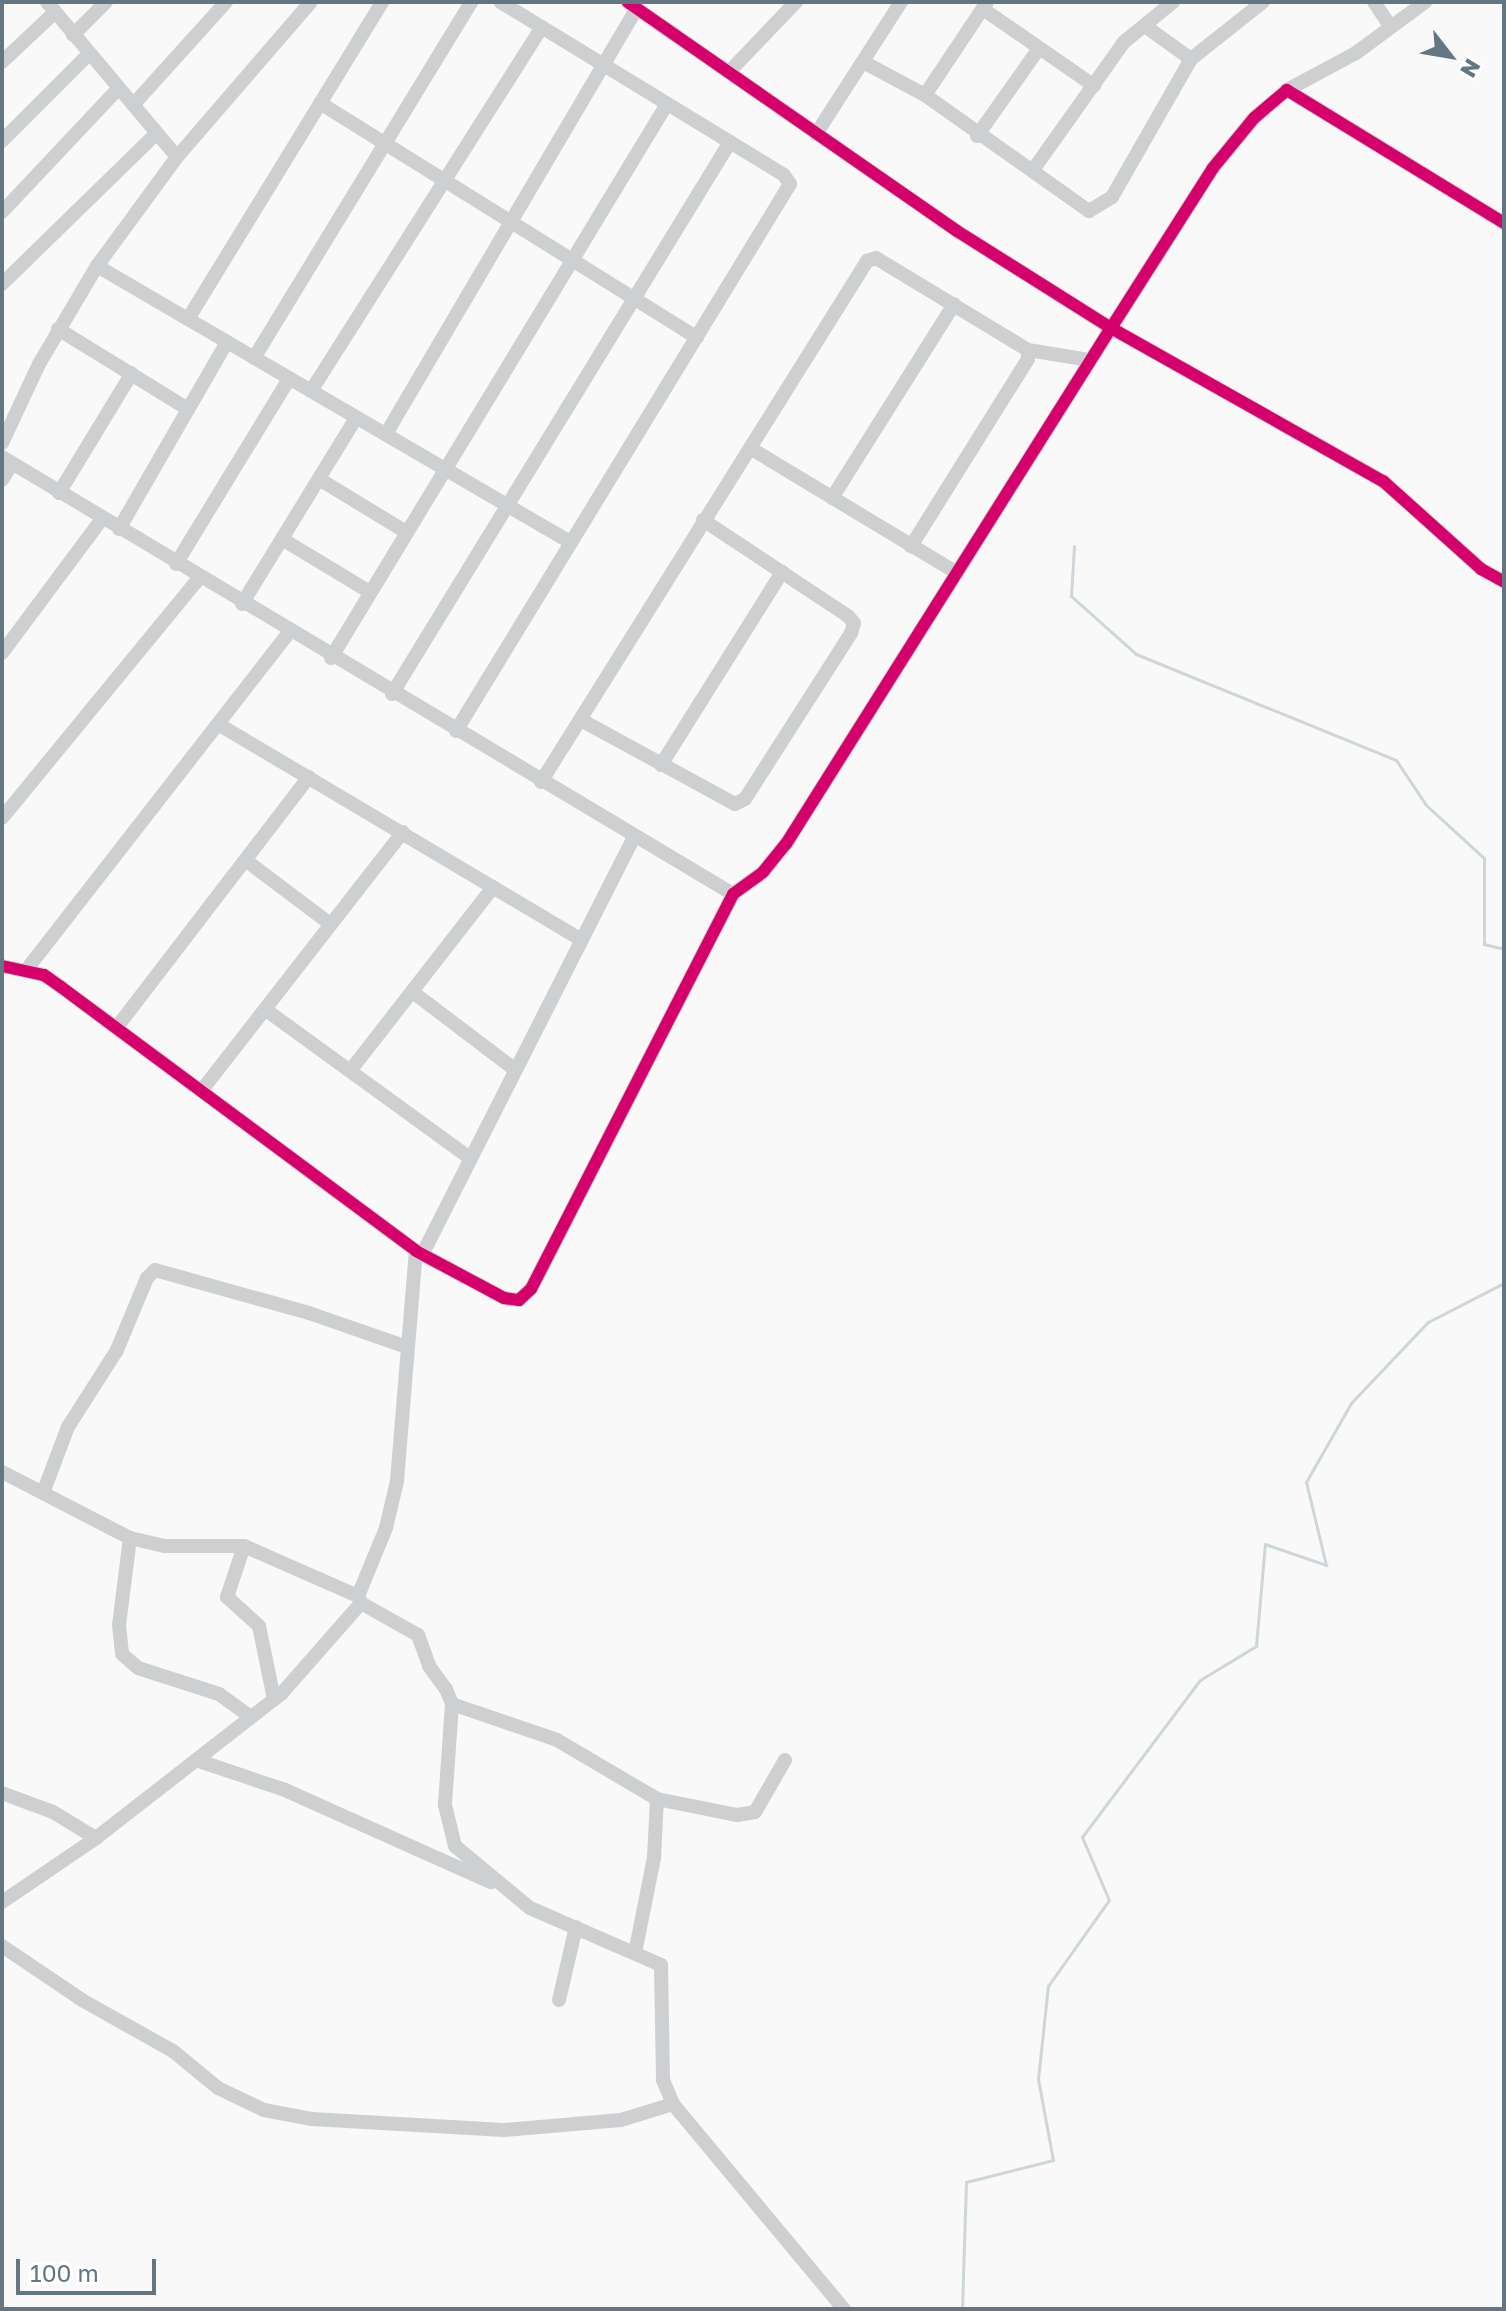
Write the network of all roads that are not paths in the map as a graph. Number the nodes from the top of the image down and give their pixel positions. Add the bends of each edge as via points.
1 (106, 2) edge
2 (226, 2) edge
3 (311, 2) edge
4 (382, 2) edge
5 (471, 2) edge
6 (501, 2) edge
7 (796, 2) edge
8 (901, 2) edge
9 (1173, 2) edge
10 (1263, 2) edge
11 (1374, 2) edge
12 (1425, 2) edge
13 (632, 4) edge
14 (985, 6) edge
15 (50, 7) edge
16 (1145, 26) junction
17 (542, 27) junction
18 (1391, 27) junction
19 (73, 35) junction
20 (1038, 50) junction
21 (89, 54) junction
22 (1191, 59) junction
23 (2, 62) edge
24 (865, 63) junction
25 (605, 67) junction
26 (729, 72) junction
27 (1094, 86) junction
28 (119, 88) junction
29 (1287, 90) junction
30 (925, 95) junction
31 (320, 103) junction
32 (667, 104) junction
33 (133, 105) junction
34 (157, 133) junction
35 (816, 134) junction
36 (977, 136) junction
37 (2, 141) edge
38 (730, 142) junction
39 (385, 144) junction
40 (177, 157) junction
41 (1033, 170) junction
42 (447, 182) junction
43 (2, 212) edge
44 (512, 223) junction
45 (1504, 223) edge
46 (571, 259) junction
47 (97, 266) junction
48 (2, 284) edge
49 (635, 299) junction
50 (954, 304) junction
51 (188, 319) junction
52 (1111, 328) junction
53 (58, 329) junction
54 (697, 338) junction
55 (227, 342) junction
56 (1028, 350) junction
57 (254, 358) junction
58 (1090, 360) junction
59 (132, 373) junction
60 (289, 379) junction
61 (311, 391) junction
62 (188, 409) junction
63 (356, 418) junction
64 (386, 434) junction
65 (2, 443) edge
66 (750, 448) junction
67 (7, 460) edge
68 (444, 469) junction
69 (319, 479) junction
70 (2, 480) edge
71 (59, 493) junction
72 (832, 498) junction
73 (508, 506) junction
74 (102, 519) junction
75 (703, 520) junction
76 (119, 529) junction
77 (406, 532) junction
78 (282, 539) junction
79 (570, 542) junction
80 (911, 546) junction
81 (176, 564) junction
82 (782, 572) junction
83 (957, 573) junction
84 (199, 578) junction
85 (1504, 582) edge
86 (370, 592) junction
87 (242, 604) junction
88 (289, 633) junction
89 (2, 653) edge
90 (331, 658) junction
91 (392, 694) junction
92 (581, 720) junction
93 (218, 724) junction
94 (456, 731) junction
95 (661, 765) junction
96 (309, 777) junction
97 (541, 782) junction
98 (2, 818) edge
99 (403, 832) junction
100 (634, 837) junction
101 (248, 862) junction
102 (493, 887) junction
103 (733, 894) junction
104 (329, 923) junction
105 (579, 938) junction
106 (27, 969) junction
107 (5, 970) edge
108 (414, 993) junction
109 (266, 1010) junction
110 (117, 1027) junction
111 (514, 1069) junction
112 (350, 1071) junction
113 (202, 1090) junction
114 (471, 1159) junction
115 (420, 1251) junction
116 (407, 1347) junction
117 (2, 1472) edge
118 (43, 1493) junction
119 (130, 1538) junction
120 (244, 1546) junction
121 (360, 1600) junction
122 (274, 1699) junction
123 (452, 1704) junction
124 (251, 1717) junction
125 (196, 1760) junction
126 (785, 1760) dead end
127 (2, 1793) edge
128 (657, 1799) junction
129 (96, 1838) junction
130 (505, 1888) junction
131 (2, 1902) edge
132 (576, 1927) junction
133 (2, 1946) edge
134 (635, 1953) junction
135 (559, 2000) dead end
136 (673, 2104) junction
137 (844, 2309) edge

1 - 19 street
2 - 33 street
3 - 40 street
4 - 31 street
5 - 39 street
6 - 17 street
7 - 26 street
8 - 24 street
9 - 16 street
10 - 22 street
11 - 18 street
12 - 18 street
13 - 25 street
13 - 26 street
14 - 20 street
14 - 30 street
15 - 19 street
15 - 23 street
16 - 22 street
16 - 27 street via 1124,42
17 - 25 street
17 - 42 street
18 - 29 street via 1348,58
19 - 21 street
20 - 27 street
20 - 36 street
21 - 28 street
21 - 37 street
22 - 41 street via 1112,197 1097,210 1089,211
24 - 30 street
24 - 35 street
25 - 32 street
25 - 44 street
26 - 35 street
27 - 41 street
28 - 33 street
28 - 43 street
29 - 45 street
29 - 52 street via 1254,118 1213,168
30 - 36 street
31 - 39 street
31 - 51 street
32 - 38 street
32 - 46 street
33 - 34 street
34 - 40 street
34 - 48 street
35 - 52 street
36 - 41 street
38 - 49 street
38 - 54 street via 790,184
39 - 42 street
39 - 57 street
40 - 47 street
42 - 44 street
42 - 61 street
44 - 46 street
44 - 64 street
46 - 49 street
46 - 68 street
47 - 51 street
47 - 53 street
49 - 54 street
49 - 73 street
50 - 56 street
50 - 66 street via 883,261 867,261
50 - 72 street
51 - 55 street
52 - 58 street
52 - 85 street via 1383,481 1481,569
53 - 59 street
53 - 65 street
54 - 79 street
55 - 57 street
55 - 62 street
56 - 58 street
56 - 80 street via 1028,359
57 - 60 street
58 - 83 street
59 - 62 street
59 - 71 street
60 - 61 street
60 - 81 street
61 - 63 street
62 - 76 street
63 - 64 street
63 - 69 street
64 - 68 street
66 - 72 street
66 - 75 street
67 - 70 street
67 - 71 street
68 - 73 street
68 - 77 street
69 - 77 street
69 - 78 street
71 - 74 street
72 - 80 street
73 - 79 street
73 - 91 street
74 - 76 street
74 - 89 street
75 - 82 street
75 - 92 street
76 - 81 street
77 - 86 street
78 - 86 street
78 - 87 street
79 - 94 street
80 - 83 street
81 - 84 street
82 - 95 street
82 - 95 street via 848,616 854,623 851,633 745,799 725,801
83 - 103 street via 786,844 763,872
84 - 87 street
84 - 98 street
86 - 90 street
87 - 88 street
88 - 90 street
88 - 93 street
90 - 91 street
91 - 94 street
92 - 95 street
92 - 97 street
93 - 96 street
93 - 106 street
94 - 97 street
96 - 99 street
96 - 101 street
97 - 100 street
99 - 102 street
99 - 104 street
100 - 103 street
100 - 105 street
101 - 104 street
101 - 110 street
102 - 105 street
102 - 108 street
103 - 115 street via 531,1289 519,1300 504,1298
104 - 109 street
105 - 111 street
106 - 107 street
106 - 110 street
108 - 111 street
108 - 112 street
109 - 112 street
109 - 113 street
110 - 113 street
111 - 114 street
112 - 114 street
113 - 115 street
114 - 115 street
115 - 116 street
116 - 118 street via 295,1308 155,1270 117,1350 68,1427
116 - 121 street via 397,1481
117 - 118 street
118 - 119 street
119 - 120 street via 165,1546
119 - 124 street via 119,1625 122,1654 138,1668 219,1694
120 - 121 street
120 - 122 street via 227,1597 259,1626
121 - 122 street
121 - 123 street via 418,1635
122 - 124 street
123 - 128 street via 557,1740
123 - 130 street via 444,1781 449,1827 455,1846
124 - 125 street
125 - 129 street
125 - 130 street via 285,1790
126 - 128 street via 749,1816
127 - 129 street
128 - 134 street via 654,1858
129 - 131 street
130 - 132 street via 530,1908
132 - 134 street
132 - 135 street
133 - 136 street via 82,2000 164,2044 218,2088 264,2110 326,2120 504,2130 621,2120
134 - 136 street via 661,1965 663,2080
136 - 137 street

